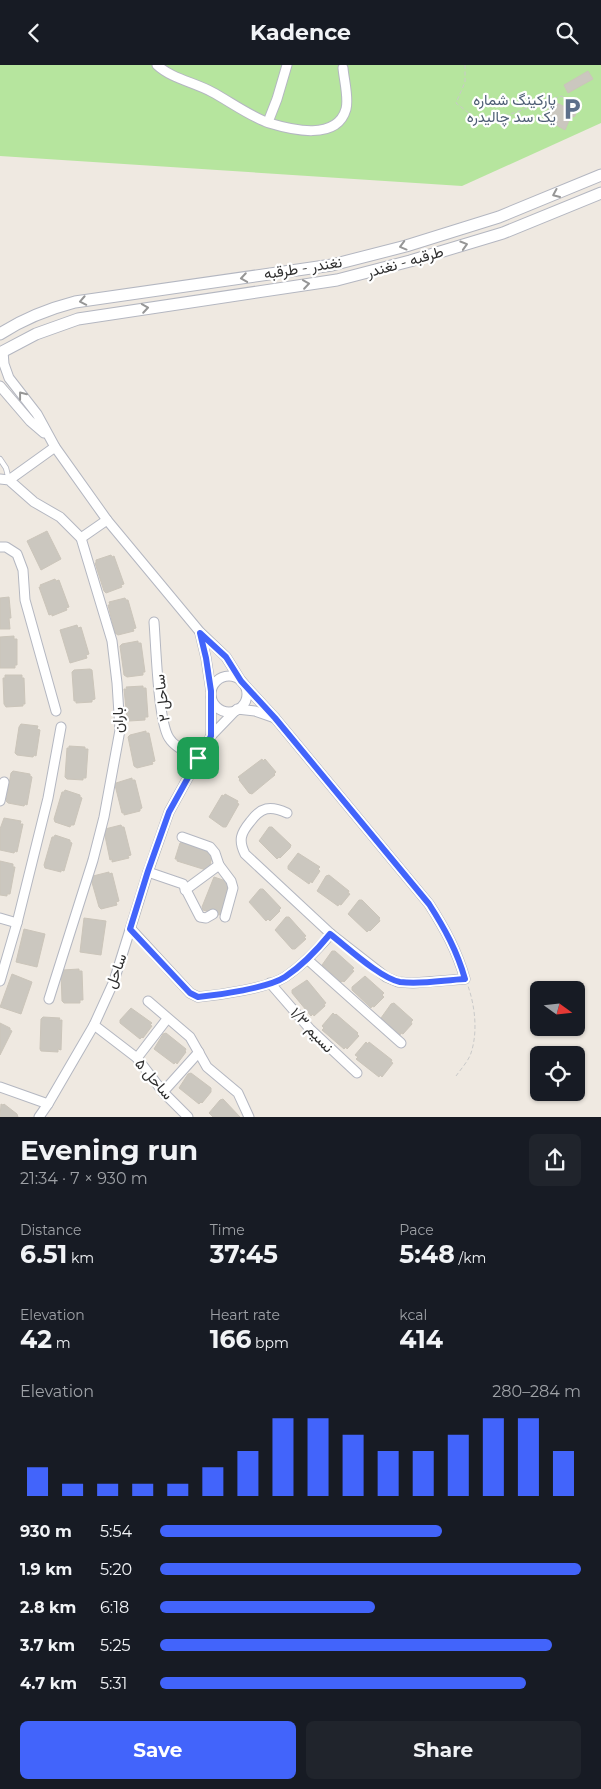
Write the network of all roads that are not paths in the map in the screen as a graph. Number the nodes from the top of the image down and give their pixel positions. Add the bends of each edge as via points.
1 (158, 65) edge
2 (286, 65) edge
3 (343, 68) dead end
4 (268, 123) junction
5 (601, 175) edge
6 (601, 193) edge
7 (0, 334) edge
8 (2, 352) edge
9 (0, 386) edge
10 (48, 436) junction
11 (55, 447) junction
12 (0, 459) edge
13 (2, 479) edge
14 (107, 520) junction
15 (81, 539) junction
16 (0, 547) edge
17 (154, 622) dead end
18 (200, 633) junction
19 (241, 681) junction
20 (211, 694) junction
21 (237, 709) junction
22 (56, 711) dead end
23 (275, 718) junction
24 (61, 727) dead end
25 (211, 736) junction
26 (198, 758) junction
27 (4, 782) dead end
28 (0, 801) edge
29 (287, 813) dead end
30 (182, 837) dead end
31 (219, 865) junction
32 (148, 871) junction
33 (185, 890) junction
34 (213, 914) dead end
35 (225, 917) dead end
36 (0, 918) edge
37 (17, 923) junction
38 (130, 929) junction
39 (330, 934) junction
40 (308, 960) junction
41 (0, 981) edge
42 (270, 983) junction
43 (49, 999) dead end
44 (148, 1001) dead end
45 (167, 1019) junction
46 (94, 1025) junction
47 (401, 1043) dead end
48 (199, 1052) junction
49 (137, 1058) junction
50 (357, 1073) dead end
51 (0, 1087) edge
52 (163, 1092) junction
53 (48, 1104) junction
54 (39, 1117) edge
55 (188, 1117) edge
56 (249, 1117) edge

1 - 4 street
2 - 4 street
3 - 4 street via 347,107 336,125 311,132
5 -> 7 street, نغندر - طرقبه via 499,217 372,255 305,270 75,302 30,317
8 -> 6 street, طرقبه - نغندر via 36,334 78,319 337,280 376,270 503,233
10 -> 8 street via 37,413 9,378
9 - 10 street via 30,421
10 - 11 street
11 - 13 street
11 - 14 street
12 - 13 lane via 6,468
13 - 15 street, باران via 60,517
14 - 15 street
14 - 18 street
15 - 43 street, باران via 112,641 120,730 93,860
16 - 22 street via 17,554 23,570 25,599
17 - 26 street, ساحل ۲ via 163,722 169,739
18 - 19 street via 226,657
18 - 20 street, ساحل
19 - 20 street via 231,676 220,678
19 - 21 street via 246,696
19 - 23 street
20 - 21 street via 221,710
20 - 25 street, ساحل
21 - 23 street
21 - 25 street, ساحل
23 - 39 street via 429,904 448,933 465,979 398,982 386,977
24 - 37 street via 48,799
25 - 26 street, ساحل
26 - 32 street, ساحل via 169,812
27 - 28 street
29 - 39 street via 278,808 257,812 241,833 240,845 245,854
30 - 31 street via 210,847
31 - 33 street
31 - 35 street via 231,881 232,888
32 - 33 street via 183,884
32 - 38 street, ساحل
33 - 34 street via 200,917
36 - 37 street
37 - 41 street
38 - 42 street via 190,993 198,997
38 - 46 street, ساحل via 114,981
39 - 40 street
40 - 42 street via 284,978
40 - 47 street
42 - 50 street, نسیم ۱/۳ via 310,1029
44 - 45 street
45 - 48 street via 190,1037
45 - 49 street
46 - 49 street, ساحل ۵
46 - 53 street, ساحل
48 - 52 street
48 - 56 street via 207,1067 238,1093
49 - 52 street, ساحل ۵
51 - 53 street
52 - 55 street, ساحل ۵
53 - 54 street, ساحل

